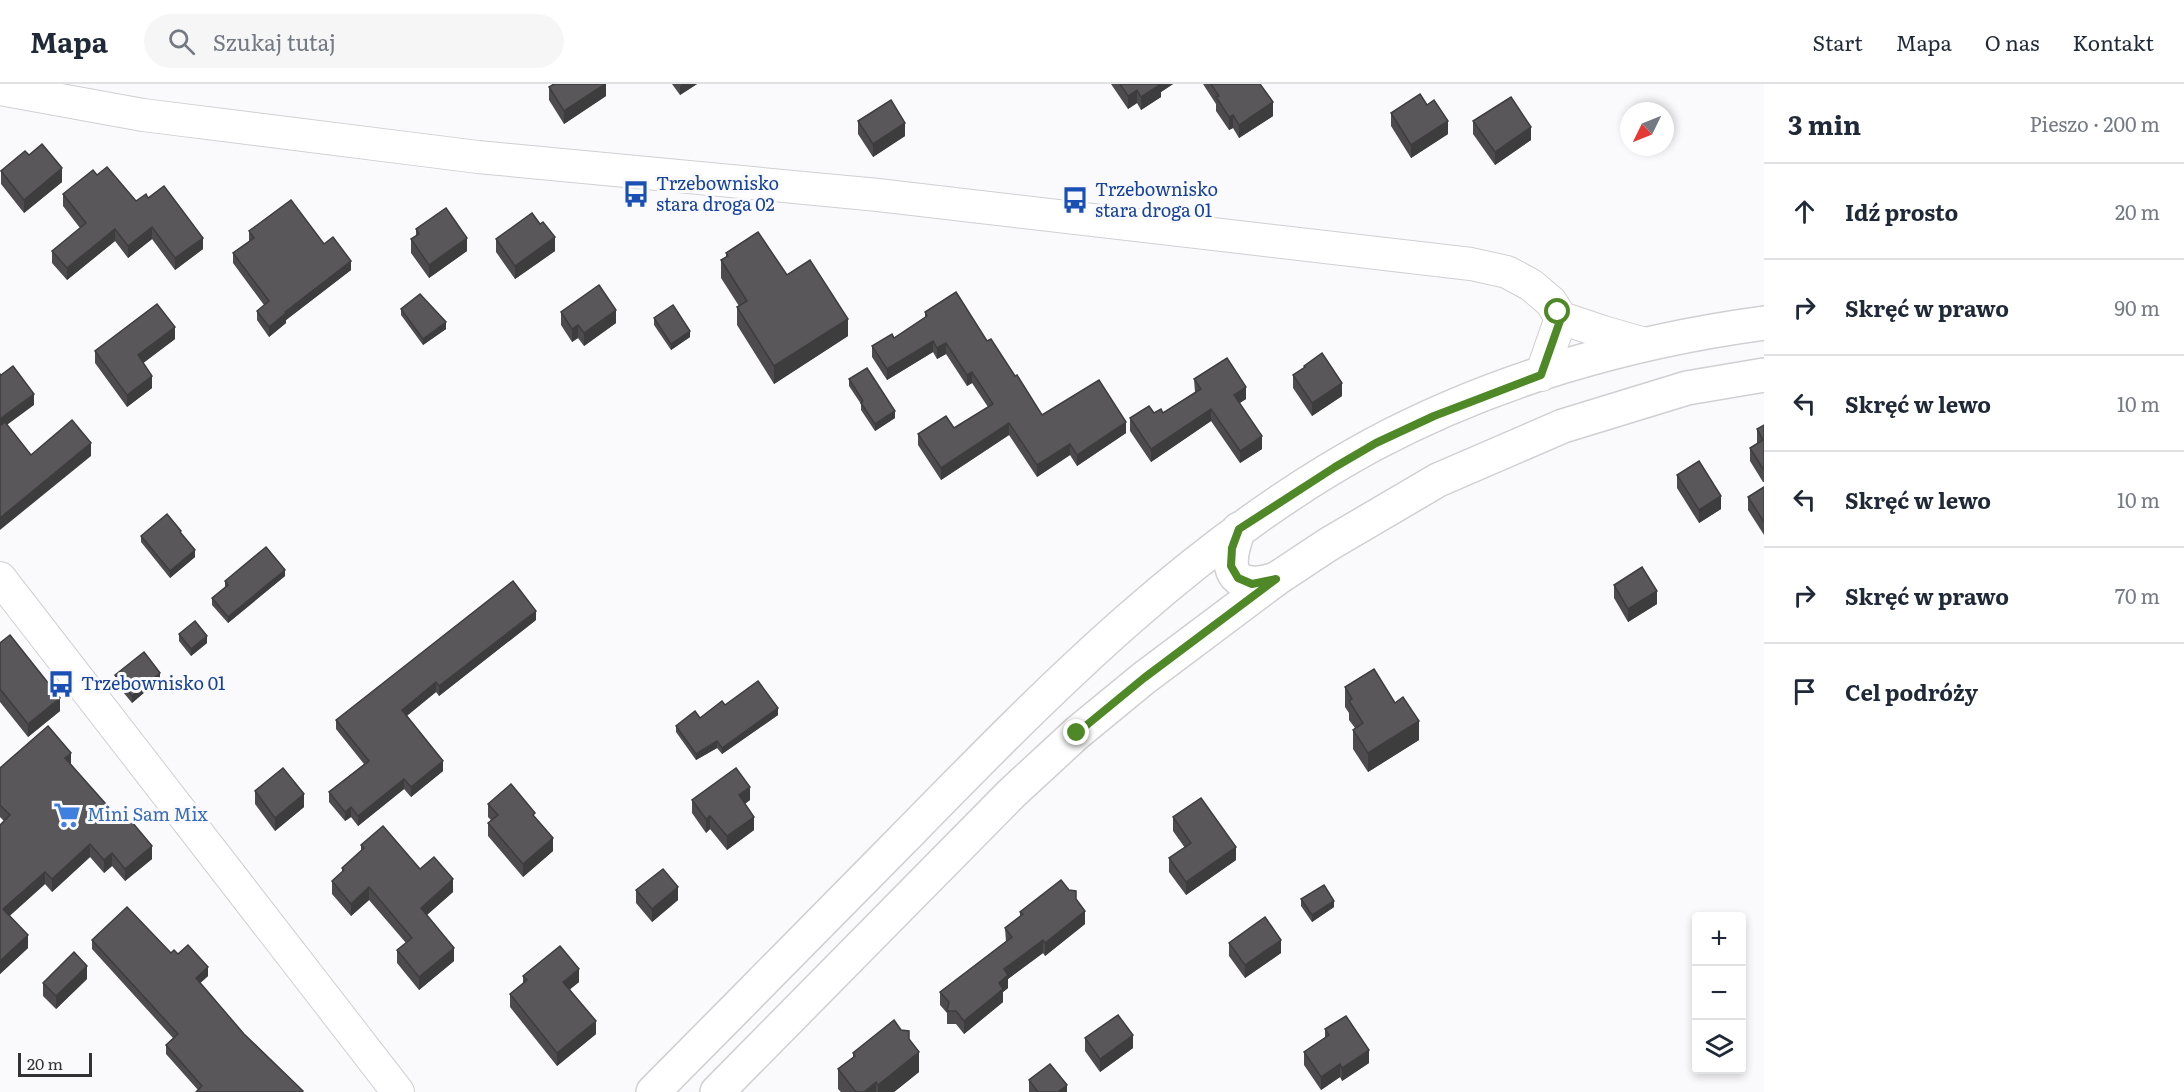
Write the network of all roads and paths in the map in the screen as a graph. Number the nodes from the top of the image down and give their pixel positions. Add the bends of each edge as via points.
1 (0, 89) edge
2 (1561, 318) junction
3 (1764, 323) edge
4 (1645, 344) junction
5 (1541, 375) junction
6 (1764, 375) edge
7 (1239, 529) junction
8 (0, 578) edge
9 (1276, 579) junction
10 (398, 1092) edge
11 (653, 1092) edge
12 (717, 1092) edge

1 - 2 street via 143,115 467,156 878,195 1470,264 1508,272 1531,285 1551,302
2 - 4 street
2 - 5 street
3 - 4 main road
4 - 5 main road
5 - 7 main road via 1376,443
6 - 9 main road via 1687,388 1563,426 1438,480
7 - 9 main road via 1231,566 1238,578 1252,584
7 - 11 main road via 1173,581 1011,728
8 - 10 street
9 - 12 main road via 1077,733

